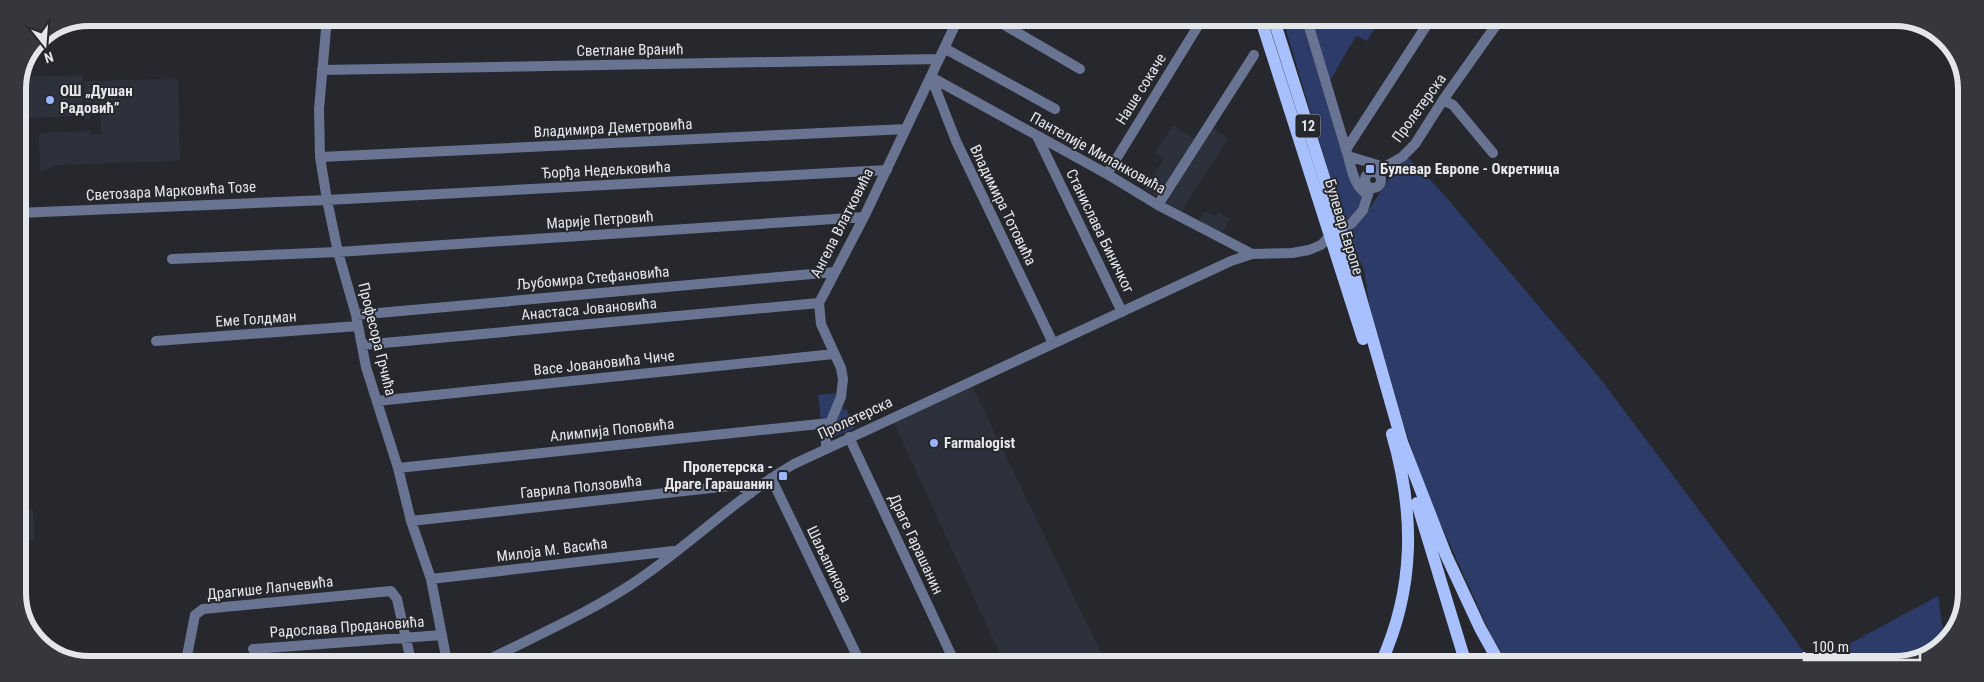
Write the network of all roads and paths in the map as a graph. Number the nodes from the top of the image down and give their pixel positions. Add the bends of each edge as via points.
1 (326, 26) edge
2 (955, 26) edge
3 (1006, 26) edge
4 (1198, 26) edge
5 (1263, 26) edge
6 (1276, 26) edge
7 (1309, 26) edge
8 (1426, 26) edge
9 (1496, 26) edge
10 (944, 48) junction
11 (1254, 55) dead end
12 (938, 59) junction
13 (1080, 69) dead end
14 (322, 70) junction
15 (931, 78) junction
16 (1443, 100) junction
17 (1055, 109) dead end
18 (906, 129) junction
19 (1037, 136) junction
20 (1347, 152) junction
21 (1493, 154) dead end
22 (320, 157) junction
23 (887, 170) junction
24 (1381, 170) junction
25 (1106, 174) junction
26 (1368, 191) junction
27 (327, 200) junction
28 (1158, 204) junction
29 (26, 213) edge
30 (864, 218) junction
31 (1336, 234) junction
32 (338, 252) junction
33 (1252, 254) junction
34 (172, 258) dead end
35 (834, 272) junction
36 (819, 303) junction
37 (1122, 312) junction
38 (356, 315) junction
39 (358, 326) junction
40 (156, 341) dead end
41 (1053, 343) junction
42 (362, 345) junction
43 (834, 354) junction
44 (377, 401) junction
45 (829, 423) junction
46 (849, 437) junction
47 (1399, 443) junction
48 (826, 448) junction
49 (398, 468) junction
50 (771, 478) junction
51 (751, 493) junction
52 (411, 521) junction
53 (676, 550) junction
54 (431, 580) junction
55 (442, 635) junction
56 (405, 639) junction
57 (253, 649) dead end
58 (187, 656) edge
59 (409, 656) edge
60 (446, 656) edge
61 (495, 656) edge
62 (857, 656) edge
63 (952, 656) edge
64 (1384, 656) edge
65 (1464, 656) edge
66 (1496, 656) edge

1 - 14 street, Професора Грчића
2 - 10 street, Ангела Влатковића
3 - 13 street
4 - 25 street, Наше сокаче
5 - 31 main road, Булевар Европе / 12
6 - 31 main road, Булевар Европе / 12
7 - 20 street
8 - 20 street
9 - 16 street, Пролетерска
10 - 12 street, Ангела Влатковића
10 - 17 street
11 - 28 street
12 - 14 street, Светлане Вранић
12 - 15 street, Ангела Влатковића
14 - 22 street, Професора Грчића
15 - 18 street, Ангела Влатковића
15 - 19 street, Пантелије Миланковића
15 - 41 street, Владимира Тотовића via 956,141
16 - 21 street via 1453,106
16 - 24 street, Пролетерска via 1415,144
18 - 22 street, Владимира Деметровића
18 - 23 street, Ангела Влатковића
19 - 25 street, Пантелије Миланковића
19 - 37 street, Станислава Биничког
20 - 24 street
20 - 26 street via 1357,185 1360,190
22 - 27 street, Професора Грчића
23 - 27 street, Ђорђа Недељковића
23 - 30 street, Ангела Влатковића
24 - 26 street, Пролетерска via 1380,184
25 - 28 street, Пантелије Миланковића
26 - 31 street, Пролетерска via 1358,217
27 - 29 street, Светозара Марковића Тозе
27 - 32 street, Професора Грчића
28 - 33 street, Пантелије Миланковића
30 - 32 street, Марије Петровић
30 - 35 street, Ангела Влатковића
31 - 33 street, Пролетерска via 1309,250
31 - 47 main road, Булевар Европе / 12
32 - 34 street, Марије Петровић
32 - 38 street, Професора Грчића
33 - 37 street, Пролетерска
35 - 36 street, Ангела Влатковића
35 - 38 street, Љубомира Стефановића
36 - 42 street, Анастаса Јовановића
36 - 43 street, Ангела Влатковића via 821,324
37 - 41 street, Пролетерска
38 - 39 street, Професора Грчића
39 - 40 street, Еме Голдман
39 - 42 street, Професора Грчића
41 - 46 street, Пролетерска
42 - 44 street, Професора Грчића
43 - 44 street, Васе Јовановића Чиче
43 - 45 street, Ангела Влатковића via 843,379 841,397
44 - 49 street, Професора Грчића
45 - 48 street, Ангела Влатковића
45 - 49 street, Алимпија Поповића
46 - 48 street, Пролетерска
46 - 63 street, Драге Гарашанин
47 - 64 main road via 1407,508 1408,563 1394,630
47 - 65 main road
47 - 66 main road via 1446,555
48 - 50 street, Пролетерска
49 - 52 street, Професора Грчића
50 - 51 street, Пролетерска
50 - 62 street, Шаљапинова
51 - 52 street, Гаврила Ползовића via 739,485
51 - 53 street, Пролетерска
52 - 54 street, Професора Грчића
53 - 54 street, Милоја М. Васића
53 - 61 street, Пролетерска via 620,591
54 - 55 street, Професора Грчића
55 - 56 street, Радослава Продановића
55 - 60 street, Професора Грчића
56 - 57 street, Радослава Продановића
56 - 58 street, Драгише Лапчевића via 397,599 391,591 203,609 195,615
56 - 59 street

